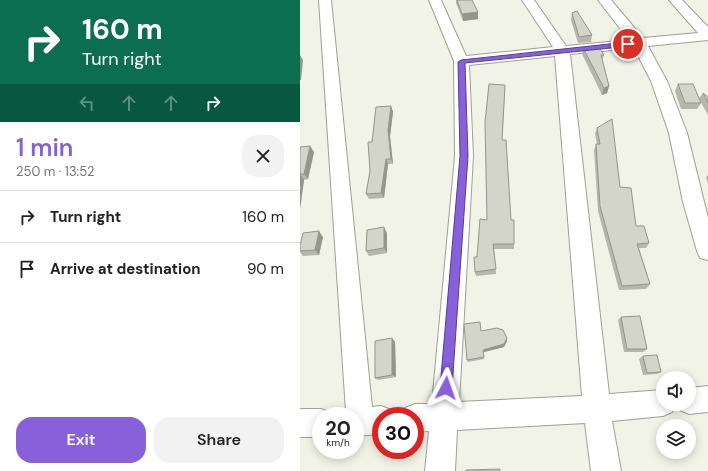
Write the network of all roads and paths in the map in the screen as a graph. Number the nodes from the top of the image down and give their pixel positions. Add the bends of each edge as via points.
1 (325, 0) edge
2 (435, 0) edge
3 (528, 0) edge
4 (604, 0) edge
5 (676, 0) edge
6 (708, 35) edge
7 (639, 43) junction
8 (562, 50) junction
9 (461, 62) junction
10 (708, 252) edge
11 (708, 399) edge
12 (696, 400) edge
13 (656, 404) edge
14 (597, 409) junction
15 (444, 416) junction
16 (424, 417) edge
17 (365, 421) edge
18 (312, 423) edge
19 (300, 424) edge
20 (440, 471) edge
21 (606, 471) edge

1 - 17 street
2 - 9 street
3 - 8 street
4 - 7 street
5 - 6 street
6 - 7 street
7 - 8 street
7 - 10 street via 659,81 678,133 692,202
8 - 9 street
8 - 14 street
9 - 15 street via 464,156
11 - 12 street
13 - 14 street
14 - 15 street
14 - 21 street
15 - 16 street
15 - 20 street
18 - 19 street

